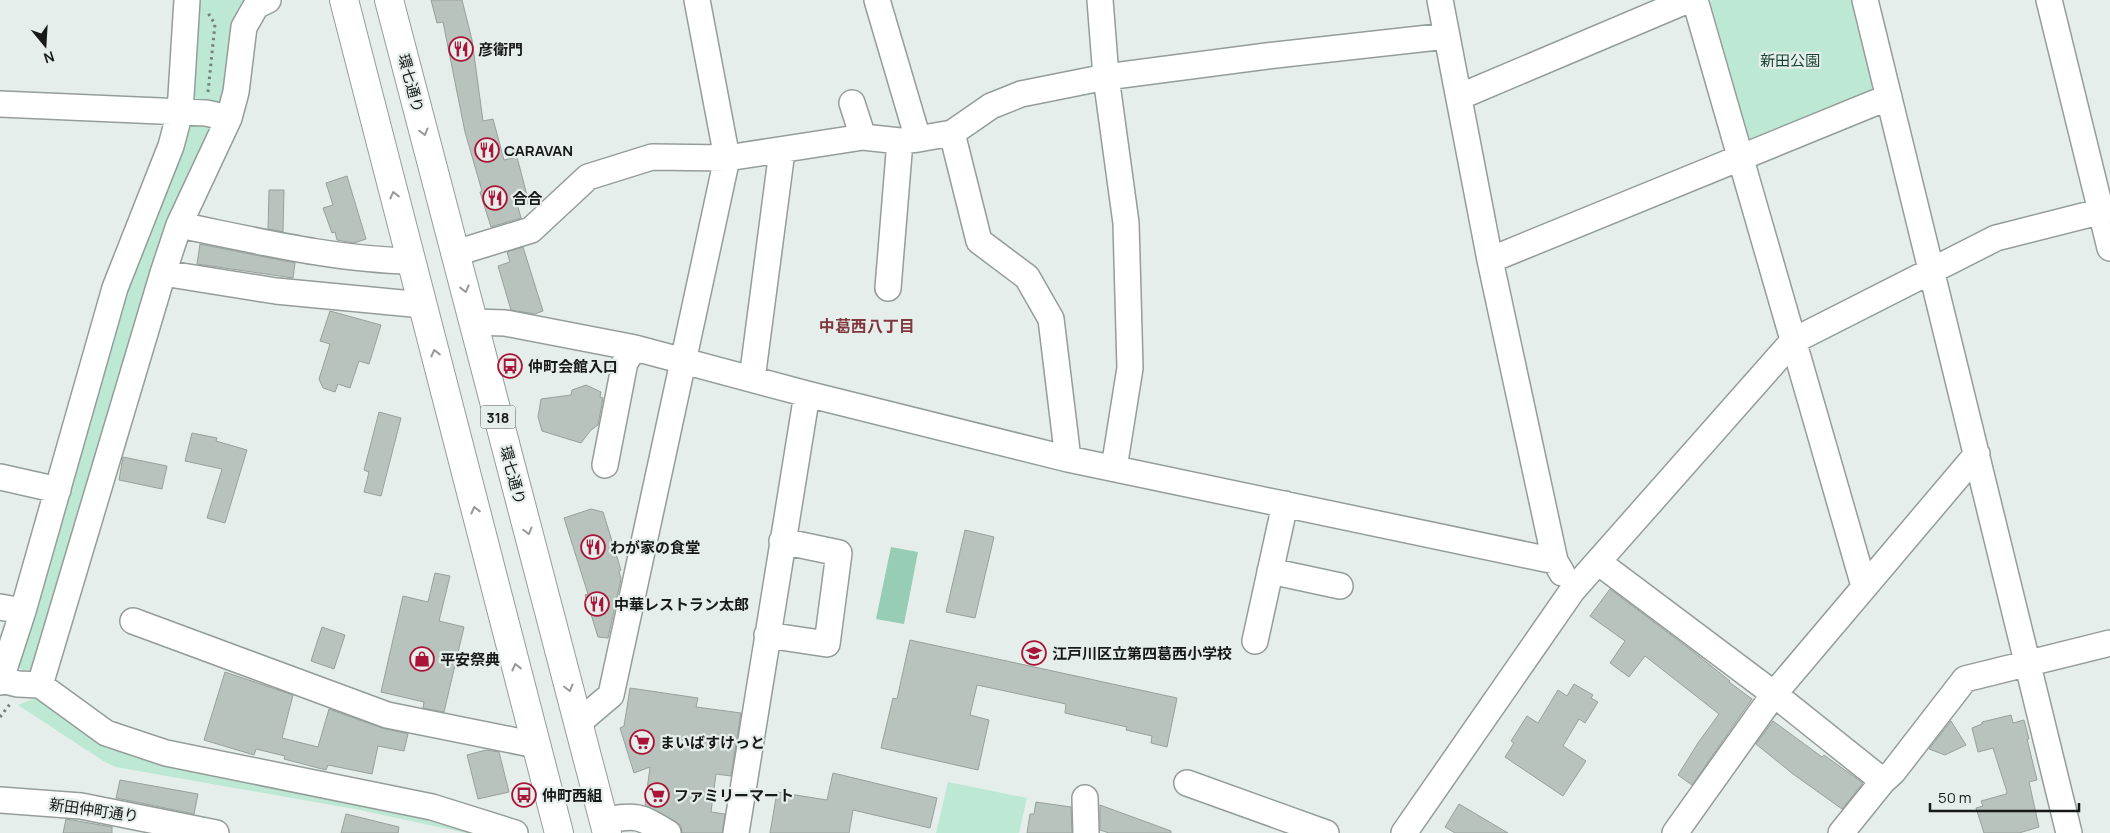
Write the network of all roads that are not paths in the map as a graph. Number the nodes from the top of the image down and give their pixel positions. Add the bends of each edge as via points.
1 (187, 0) edge
2 (268, 0) edge
3 (344, 0) edge
4 (389, 0) edge
5 (698, 0) edge
6 (876, 0) edge
7 (1100, 0) edge
8 (1440, 0) edge
9 (1688, 0) edge
10 (1695, 0) edge
11 (1865, 0) edge
12 (2049, 0) edge
13 (1447, 36) junction
14 (1106, 77) junction
15 (1459, 97) junction
16 (1889, 97) junction
17 (852, 103) dead end
18 (0, 104) edge
19 (180, 112) junction
20 (229, 118) junction
21 (952, 133) junction
22 (863, 137) junction
23 (909, 140) junction
24 (782, 151) junction
25 (727, 158) junction
26 (1742, 158) junction
27 (2106, 210) edge
28 (179, 225) junction
29 (2110, 248) edge
30 (456, 253) junction
31 (1490, 260) junction
32 (411, 261) junction
33 (1932, 270) junction
34 (163, 273) junction
35 (888, 288) dead end
36 (423, 305) junction
37 (473, 322) junction
38 (1794, 341) junction
39 (635, 348) junction
40 (684, 361) junction
41 (752, 379) junction
42 (807, 394) junction
43 (1977, 454) junction
44 (1068, 459) junction
45 (605, 465) dead end
46 (1114, 468) junction
47 (0, 477) edge
48 (58, 490) junction
49 (1285, 504) junction
50 (782, 541) junction
51 (1556, 561) junction
52 (1598, 562) junction
53 (1270, 571) junction
54 (1340, 586) dead end
55 (1864, 586) junction
56 (1572, 591) junction
57 (11, 609) edge
58 (133, 622) dead end
59 (766, 635) junction
60 (1255, 641) dead end
61 (2110, 643) edge
62 (2028, 663) junction
63 (1, 681) edge
64 (40, 685) junction
65 (1774, 694) junction
66 (578, 723) junction
67 (536, 745) junction
68 (1883, 781) junction
69 (1188, 783) dead end
70 (1085, 798) dead end
71 (0, 800) edge
72 (605, 826) edge
73 (216, 833) edge
74 (515, 833) edge
75 (559, 833) edge
76 (668, 833) edge
77 (736, 833) edge
78 (1086, 833) edge
79 (1326, 833) edge
80 (1404, 833) edge
81 (1675, 833) edge
82 (1842, 833) edge
83 (2069, 833) edge

1 - 19 street
2 - 20 street via 256,6 244,27 236,92
32 -> 3 main road
4 -> 30 main road, 環七通り / 318
5 - 25 street
6 - 23 street
7 - 14 street
8 - 13 street
9 - 15 street
10 - 26 street
11 - 16 street
12 - 27 street
13 - 14 street
13 - 15 street
14 - 21 street via 1021,94 991,106
14 - 46 street via 1126,223 1130,368
15 - 31 street
16 - 26 street
16 - 33 street
17 - 22 street
18 - 19 street
19 - 20 street
19 - 48 street via 171,146 115,288
20 - 28 street
21 - 23 street
21 - 44 street via 979,241 1027,277 1051,319
22 - 23 street
22 - 24 street
23 - 35 street
24 - 25 street
24 - 41 street
25 - 30 street via 652,157 588,177 532,230
25 - 40 street
26 - 31 street
26 - 38 street
27 - 29 street
27 - 33 street via 1996,238
28 - 32 street via 278,245 382,261
28 - 34 street
30 -> 37 main road, 環七通り / 318
31 - 51 street
32 - 36 main road
33 - 38 street
33 - 43 street
34 - 36 street via 276,292
34 - 64 street
67 -> 36 main road
37 - 39 street via 505,323
37 -> 66 main road, 環七通り / 318
38 - 52 street
38 - 55 street
39 - 40 street
39 - 45 street via 624,362
40 - 41 street
40 - 66 street via 612,694
41 - 42 street
42 - 44 street
42 - 50 street
43 - 55 street
43 - 62 street
44 - 46 street
46 - 49 street
47 - 48 street
48 - 57 street
49 - 51 street
49 - 53 street
50 - 59 street
50 - 59 street via 839,553 827,644
51 - 56 street
52 - 56 street
52 - 65 street
53 - 54 street
53 - 60 street
55 - 65 street
56 - 80 street
57 - 63 street
58 - 67 street via 387,715
59 - 77 street
61 - 62 street
62 - 68 street via 1965,679 1894,772
62 - 83 street
63 - 64 street
64 - 74 street via 106,733 166,752 432,807
65 - 68 street
65 - 81 street
66 - 72 main road, 環七通り / 318
67 - 75 main road
68 - 82 street
69 - 79 street
70 - 78 street
71 - 73 street, 新田仲町通り via 81,806
72 - 76 street via 633,816 643,818

